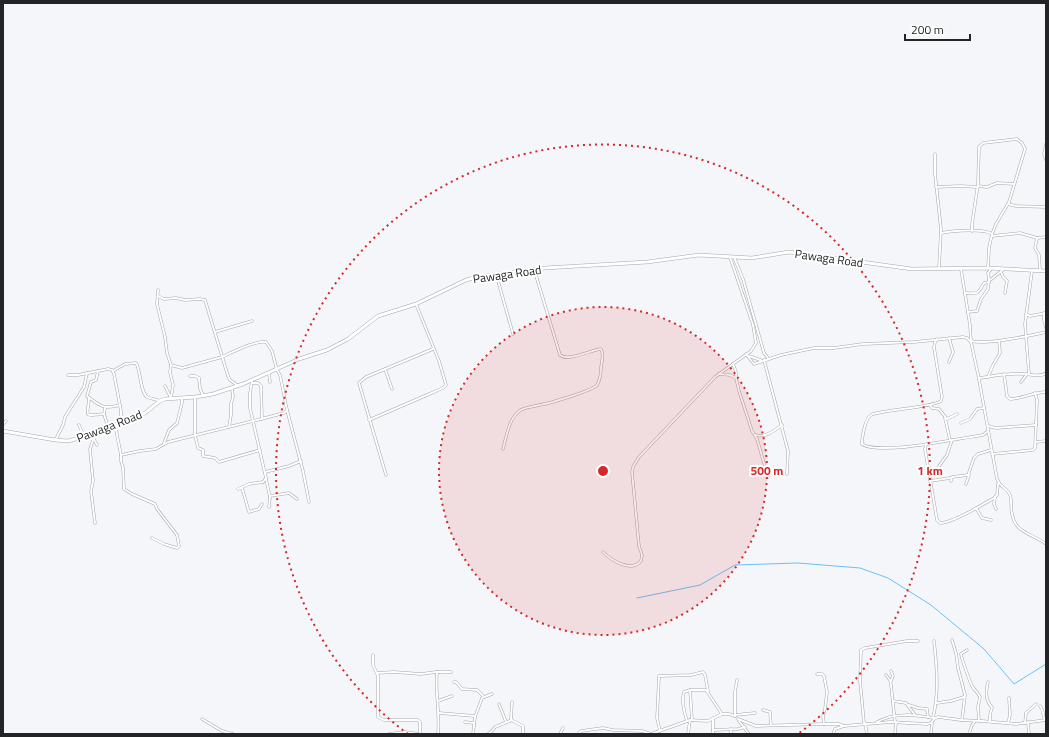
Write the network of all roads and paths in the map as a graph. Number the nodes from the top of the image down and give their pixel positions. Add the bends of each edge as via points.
1 (1046, 144) edge
2 (935, 154) dead end
3 (1046, 160) edge
4 (1014, 184) junction
5 (936, 187) junction
6 (978, 187) junction
7 (1008, 204) junction
8 (1046, 207) edge
9 (972, 231) junction
10 (941, 234) junction
11 (992, 235) junction
12 (1046, 236) edge
13 (1037, 238) junction
14 (731, 256) junction
15 (990, 268) junction
16 (534, 269) junction
17 (939, 269) junction
18 (961, 269) junction
19 (1032, 270) junction
20 (1040, 270) junction
21 (1003, 271) junction
22 (1046, 271) edge
23 (496, 274) junction
24 (989, 282) junction
25 (158, 290) dead end
26 (965, 292) junction
27 (1005, 292) dead end
28 (158, 296) junction
29 (416, 304) junction
30 (968, 312) junction
31 (1045, 313) edge
32 (1026, 314) junction
33 (252, 321) dead end
34 (1046, 328) edge
35 (215, 332) junction
36 (971, 332) junction
37 (1046, 332) edge
38 (514, 334) dead end
39 (964, 337) junction
40 (1025, 337) junction
41 (949, 338) junction
42 (937, 339) junction
43 (999, 340) junction
44 (971, 342) junction
45 (433, 349) junction
46 (747, 355) junction
47 (222, 357) junction
48 (768, 359) junction
49 (764, 361) junction
50 (949, 362) dead end
51 (733, 364) junction
52 (171, 365) junction
53 (385, 369) junction
54 (277, 370) junction
55 (98, 371) junction
56 (113, 371) junction
57 (87, 373) junction
58 (269, 373) junction
59 (1046, 373) edge
60 (68, 374) dead end
61 (718, 374) junction
62 (1004, 374) junction
63 (1028, 374) junction
64 (190, 376) dead end
65 (988, 377) junction
66 (736, 378) junction
67 (979, 378) junction
68 (252, 381) junction
69 (270, 382) dead end
70 (1021, 382) dead end
71 (165, 386) dead end
72 (238, 386) junction
73 (232, 388) junction
74 (392, 389) dead end
75 (1046, 392) edge
76 (1035, 393) junction
77 (204, 396) junction
78 (171, 397) junction
79 (182, 397) junction
80 (195, 397) junction
81 (89, 398) junction
82 (160, 401) junction
83 (120, 405) junction
84 (930, 405) junction
85 (105, 408) junction
86 (984, 408) junction
87 (287, 410) junction
88 (104, 414) junction
89 (957, 414) dead end
90 (945, 417) junction
91 (262, 419) junction
92 (370, 420) junction
93 (6, 421) dead end
94 (252, 421) junction
95 (961, 423) dead end
96 (3, 424) edge
97 (79, 424) dead end
98 (116, 425) junction
99 (782, 425) junction
100 (1036, 425) junction
101 (988, 426) junction
102 (229, 427) junction
103 (108, 428) junction
104 (3, 431) edge
105 (988, 431) junction
106 (91, 434) junction
107 (195, 435) junction
108 (755, 436) junction
109 (84, 437) junction
110 (55, 440) junction
111 (93, 440) junction
112 (951, 440) junction
113 (1046, 441) edge
114 (1036, 442) junction
115 (164, 443) junction
116 (926, 444) junction
117 (97, 445) dead end
118 (503, 448) dead end
119 (260, 450) junction
120 (991, 450) junction
121 (992, 454) junction
122 (121, 455) junction
123 (301, 461) junction
124 (940, 466) dead end
125 (265, 472) junction
126 (787, 474) dead end
127 (969, 474) junction
128 (386, 475) dead end
129 (768, 477) dead end
130 (952, 477) junction
131 (266, 479) junction
132 (930, 481) junction
133 (951, 481) dead end
134 (998, 483) junction
135 (966, 484) dead end
136 (242, 488) junction
137 (238, 489) dead end
138 (270, 496) junction
139 (995, 497) junction
140 (297, 499) dead end
141 (309, 502) dead end
142 (262, 504) dead end
143 (269, 507) dead end
144 (976, 508) junction
145 (996, 510) dead end
146 (991, 520) dead end
147 (94, 523) dead end
148 (152, 538) dead end
149 (1046, 544) edge
150 (603, 552) dead end
151 (952, 640) dead end
152 (918, 641) dead end
153 (934, 641) dead end
154 (966, 650) dead end
155 (373, 656) dead end
156 (891, 671) dead end
157 (437, 672) junction
158 (451, 672) dead end
159 (377, 673) junction
160 (817, 674) dead end
161 (886, 675) dead end
162 (737, 680) dead end
163 (454, 682) dead end
164 (890, 682) junction
165 (988, 682) dead end
166 (690, 690) junction
167 (708, 691) junction
168 (492, 694) dead end
169 (452, 696) dead end
170 (484, 697) junction
171 (964, 697) junction
172 (1009, 698) dead end
173 (438, 701) junction
174 (893, 701) junction
175 (512, 702) dead end
176 (937, 703) junction
177 (499, 704) dead end
178 (1036, 704) dead end
179 (908, 705) junction
180 (1040, 706) dead end
181 (763, 710) dead end
182 (439, 713) junction
183 (755, 713) dead end
184 (722, 714) junction
185 (475, 716) junction
186 (735, 716) junction
187 (895, 716) junction
188 (916, 716) junction
189 (928, 717) junction
190 (713, 718) junction
191 (934, 718) junction
192 (202, 719) dead end
193 (738, 719) junction
194 (512, 720) junction
195 (690, 720) junction
196 (962, 720) junction
197 (1046, 720) edge
198 (975, 721) junction
199 (979, 721) junction
200 (990, 721) junction
201 (465, 722) dead end
202 (506, 722) junction
203 (876, 722) junction
204 (895, 722) junction
205 (932, 722) junction
206 (474, 723) junction
207 (865, 723) junction
208 (1027, 723) junction
209 (824, 724) junction
210 (1008, 724) junction
211 (770, 725) junction
212 (844, 726) junction
213 (745, 727) junction
214 (563, 728) dead end
215 (731, 729) junction
216 (713, 730) junction
217 (660, 731) junction
218 (233, 734) edge
219 (389, 734) edge
220 (420, 734) edge
221 (438, 734) edge
222 (473, 734) edge
223 (488, 734) edge
224 (523, 734) edge
225 (560, 734) edge
226 (578, 734) edge
227 (651, 734) edge
228 (688, 734) edge
229 (713, 734) edge
230 (731, 734) edge
231 (749, 734) edge
232 (833, 734) edge
233 (867, 734) edge
234 (895, 734) edge
235 (931, 734) edge
236 (969, 734) edge
237 (1029, 734) edge

1 - 3 street
2 - 5 street
4 - 6 street via 997,182 987,187
4 - 6 street via 1025,149 1020,141 1014,138 983,142 980,145
4 - 7 street
5 - 6 street
5 - 10 street
6 - 9 street
7 - 8 street
7 - 11 street
9 - 10 street
9 - 11 street via 986,231
10 - 17 street
11 - 13 street via 1020,233
11 - 15 street via 989,248
12 - 13 street
13 - 20 street via 1035,248 1039,254
14 - 16 main road, Pawaga Road via 699,255 647,262
14 - 17 main road, Pawaga Road via 752,258 793,252 893,266
14 - 46 street via 756,337 755,346
14 - 48 street via 736,259 764,354
15 - 18 main road, Pawaga Road
15 - 21 main road, Pawaga Road
15 - 24 street
16 - 23 main road, Pawaga Road
16 - 118 street via 560,356 570,357 601,349 601,368 595,388 518,412
17 - 18 main road, Pawaga Road
18 - 26 street
19 - 20 main road, Pawaga Road
19 - 21 main road, Pawaga Road
19 - 32 street
20 - 22 main road, Pawaga Road
21 - 24 street
21 - 27 street via 1003,278 1007,281
23 - 29 main road, Pawaga Road via 466,280
23 - 38 street
24 - 26 street via 983,284 978,293
24 - 30 street via 988,290 981,299 977,311
25 - 28 street
26 - 30 street
28 - 35 street via 163,299 205,300
28 - 52 street via 157,304
29 - 45 street
29 - 54 main road, Pawaga Road via 378,316 338,345 290,362
30 - 36 street
31 - 32 street via 1030,316
31 - 34 street
32 - 40 street
33 - 35 street
35 - 47 street
36 - 39 street
36 - 44 street
37 - 40 street
39 - 41 street
39 - 44 street
40 - 43 street
40 - 63 street
41 - 42 street
41 - 50 street via 952,352
42 - 48 street via 814,348
42 - 84 street via 934,347 942,397 939,402
43 - 44 street
43 - 65 street via 1000,353
44 - 67 street
45 - 53 street
45 - 92 street via 446,383 445,387
46 - 49 street
46 - 49 street via 754,364
46 - 51 street
47 - 52 street via 182,368
47 - 54 street via 239,349 266,342 272,351
47 - 72 street via 229,379
48 - 49 street
49 - 99 street
51 - 61 street
51 - 66 street
52 - 78 street
53 - 74 street
53 - 92 street via 359,383
54 - 58 main road, Pawaga Road
54 - 87 street
55 - 56 street
55 - 57 street
55 - 81 street via 96,380 90,384 87,395
56 - 82 street via 125,364 136,363 145,395
56 - 83 street
57 - 60 street
57 - 110 street via 84,387 65,417
58 - 68 main road, Pawaga Road
58 - 69 street
59 - 63 street via 1041,376
61 - 66 street
61 - 150 street via 639,457 633,467 641,561 635,564 619,564
62 - 63 street
62 - 65 street
62 - 76 street via 1007,396 1010,399
63 - 70 street
64 - 77 street via 199,378
65 - 67 street
66 - 108 street
67 - 86 street
68 - 72 main road, Pawaga Road
68 - 91 street via 261,386
68 - 94 street
71 - 78 street
72 - 73 main road, Pawaga Road
73 - 77 main road, Pawaga Road
73 - 102 street via 234,396
75 - 76 street
76 - 100 street
77 - 80 main road, Pawaga Road
78 - 79 main road, Pawaga Road
78 - 82 main road, Pawaga Road
79 - 80 main road, Pawaga Road
79 - 115 street via 177,422 171,427
80 - 107 street
81 - 85 street
81 - 88 street via 89,415
82 - 98 main road, Pawaga Road via 145,413
83 - 85 street
83 - 98 street via 122,414
84 - 90 street via 939,409
84 - 116 street via 871,414 867,419 862,442 866,446 886,448
85 - 88 street
86 - 95 street via 977,410 970,419
86 - 101 street
87 - 91 street
87 - 123 street
88 - 103 street
89 - 90 street via 948,419
90 - 112 street via 948,437
91 - 94 street
92 - 128 street
93 - 96 street
94 - 102 street
94 - 119 street
97 - 109 street
98 - 103 main road, Pawaga Road
98 - 122 street
99 - 108 street via 767,434
99 - 126 street via 788,451
100 - 101 street via 996,428
100 - 114 street
101 - 105 street
102 - 107 street
103 - 106 main road, Pawaga Road
104 - 110 main road, Pawaga Road
105 - 112 street via 983,435
105 - 120 street
106 - 109 main road, Pawaga Road
106 - 111 street
107 - 115 street
107 - 119 street via 198,448 203,450 204,456 215,458 219,462
108 - 129 street
109 - 110 main road, Pawaga Road via 68,441
111 - 117 street
111 - 147 street via 90,450
112 - 116 street
112 - 124 street via 947,455
113 - 114 street
114 - 121 street via 1034,450
115 - 122 street via 156,449
116 - 132 street via 924,449
119 - 125 street
120 - 121 street
120 - 127 street via 974,458
121 - 134 street
122 - 148 street via 125,489 155,504 177,534 179,546 177,548
123 - 125 street
123 - 141 street
125 - 131 street
127 - 130 street
127 - 135 street
130 - 132 street
130 - 133 street
131 - 136 street
131 - 138 street
132 - 144 street via 937,520 940,523
134 - 139 street
134 - 149 street via 1010,494 1012,514 1017,527
136 - 137 street
136 - 142 street via 249,512 259,509
138 - 140 street via 289,493
138 - 143 street
139 - 144 street
139 - 145 street
144 - 146 street via 982,518
151 - 171 street
152 - 207 street via 861,650 860,681
153 - 176 street
154 - 199 street via 961,655 969,680 980,697
155 - 159 street via 373,666
156 - 164 street via 893,676
157 - 158 street
157 - 159 street
157 - 173 street
159 - 220 street via 380,719 418,720
160 - 209 street via 824,676 827,692 822,716
161 - 164 street
162 - 186 street
163 - 170 street via 462,688 477,690
164 - 174 street
165 - 200 street via 986,696 992,707
166 - 167 street
166 - 195 street
166 - 195 street via 683,695 683,705
167 - 184 street
167 - 217 street via 703,672 659,676 656,718
168 - 170 street
169 - 173 street
170 - 185 street
171 - 176 street
171 - 196 street
172 - 210 street
173 - 182 street
174 - 179 street
174 - 187 street
175 - 194 street
176 - 191 street
177 - 202 street
178 - 208 street via 1026,713
179 - 188 street
179 - 189 street via 927,709
180 - 197 street
181 - 211 street via 770,712
182 - 185 street
182 - 221 street
183 - 186 street
184 - 186 street
184 - 190 street
185 - 206 street
186 - 193 street
187 - 188 street
187 - 203 street
187 - 204 street
188 - 189 street
189 - 191 street
190 - 195 street via 705,722
190 - 216 street
191 - 196 street
191 - 205 street
192 - 218 street via 222,731
193 - 211 street via 756,726
193 - 213 street
194 - 202 street
194 - 224 street via 523,726
195 - 217 street
195 - 228 street
196 - 198 street
197 - 208 street
198 - 199 street
198 - 236 street
199 - 200 street
200 - 210 street
201 - 206 street
202 - 223 street via 494,727
203 - 204 street
203 - 207 street
204 - 205 street
204 - 234 street
205 - 235 street
206 - 222 street
207 - 212 street
207 - 233 street
208 - 210 street
208 - 237 street
209 - 211 street
209 - 212 street
212 - 232 street via 835,729
213 - 215 street
213 - 231 street
214 - 225 street
215 - 216 street
215 - 230 street
216 - 229 street
217 - 227 street
219 - 220 street
226 - 227 street via 581,731 603,728

